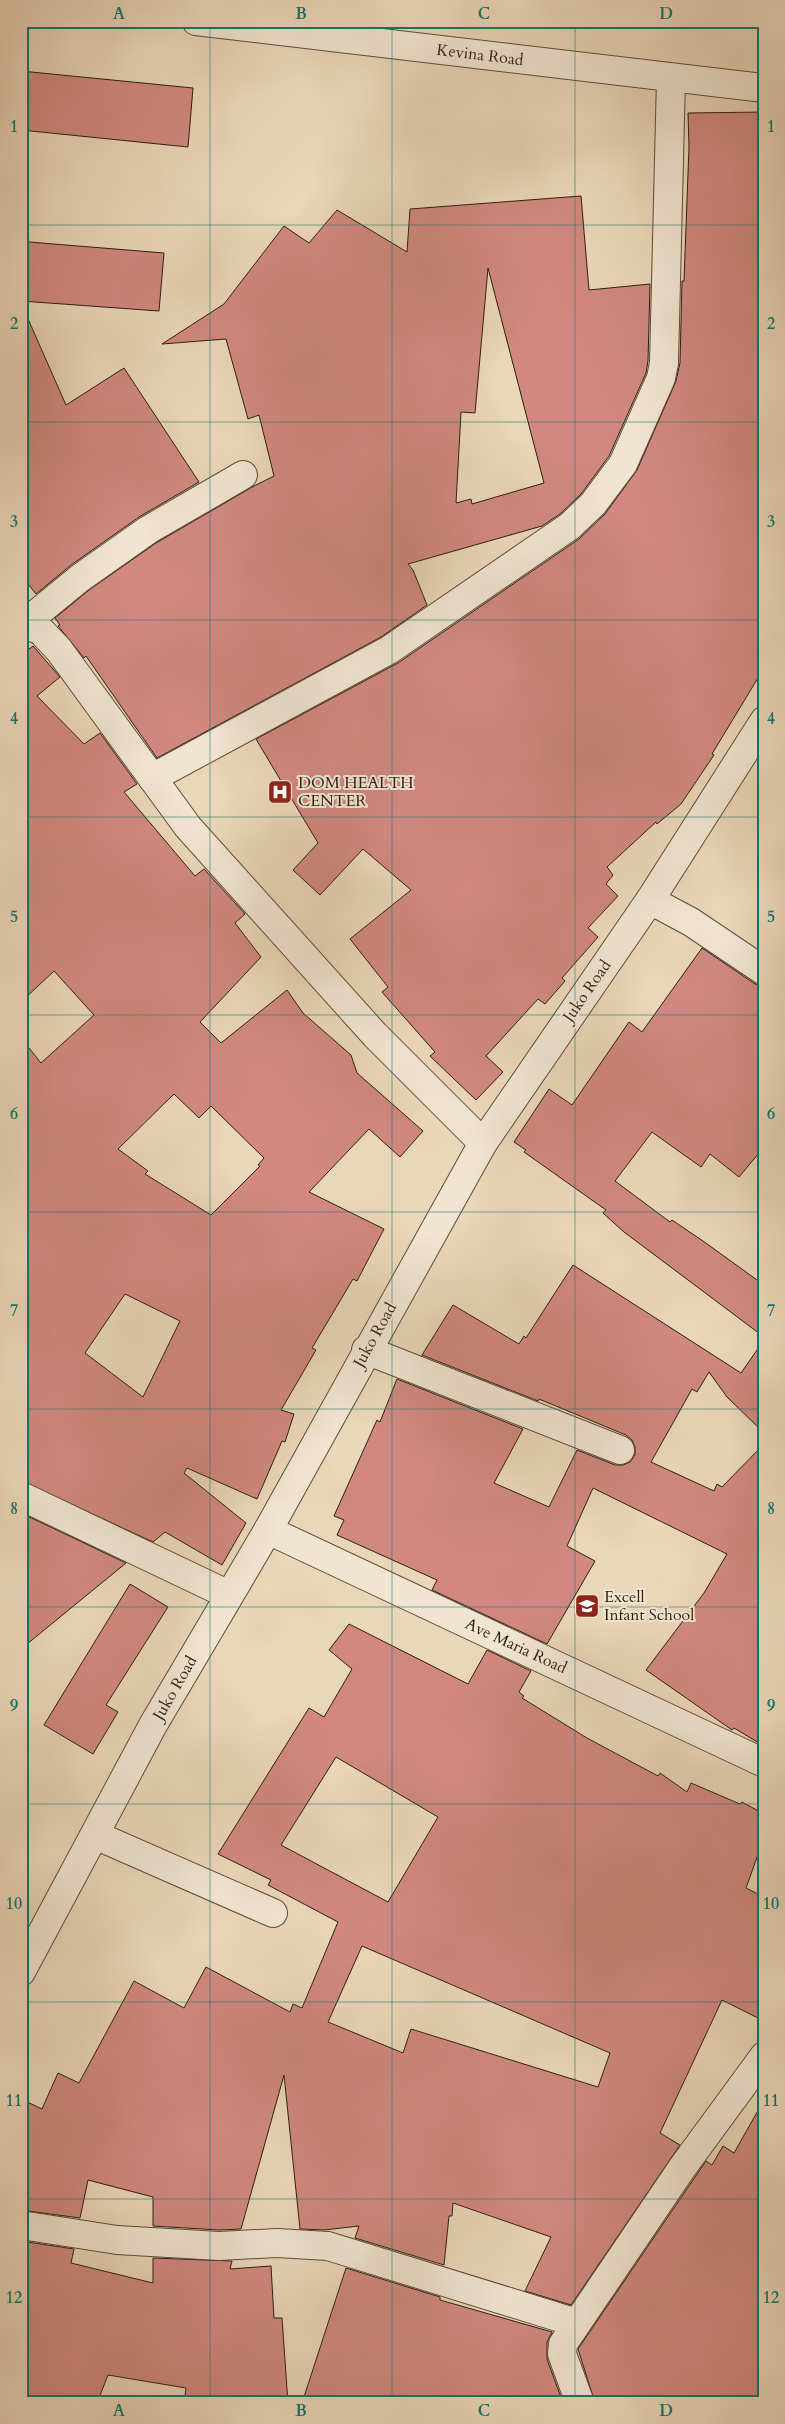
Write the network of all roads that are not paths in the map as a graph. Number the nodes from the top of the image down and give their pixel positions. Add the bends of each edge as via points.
1 (196, 21) edge
2 (256, 25) edge
3 (671, 78) junction
4 (764, 88) edge
5 (243, 475) dead end
6 (23, 622) edge
7 (764, 721) edge
8 (152, 778) junction
9 (650, 900) junction
10 (764, 971) edge
11 (483, 1143) junction
12 (366, 1350) junction
13 (620, 1450) dead end
14 (21, 1496) edge
15 (268, 1530) junction
16 (229, 1595) junction
17 (764, 1763) edge
18 (95, 1835) junction
19 (274, 1913) dead end
20 (21, 1972) edge
21 (764, 2056) edge
22 (21, 2225) edge
23 (577, 2323) junction
24 (580, 2403) edge

1 - 2 street, Kevina Road
2 - 3 street, Kevina Road
3 - 4 street, Kevina Road
3 - 8 street via 664,364 635,438 608,486 570,526 389,650
5 - 6 street via 148,530
6 - 8 street via 41,631 59,650
7 - 9 street, Juko Road
8 - 11 street via 188,827 369,1028
9 - 10 street via 691,922
9 - 11 street, Juko Road
11 - 12 street, Juko Road
12 - 13 street
12 - 15 street, Juko Road
14 - 16 street
15 - 16 street, Juko Road
15 - 17 street, Ave Maria Road
16 - 18 street, Juko Road via 153,1725
18 - 19 street
18 - 20 street, Juko Road
21 - 23 street via 682,2168
22 - 23 street via 117,2240 219,2246 277,2243 328,2246
23 - 24 street via 563,2344 562,2354

